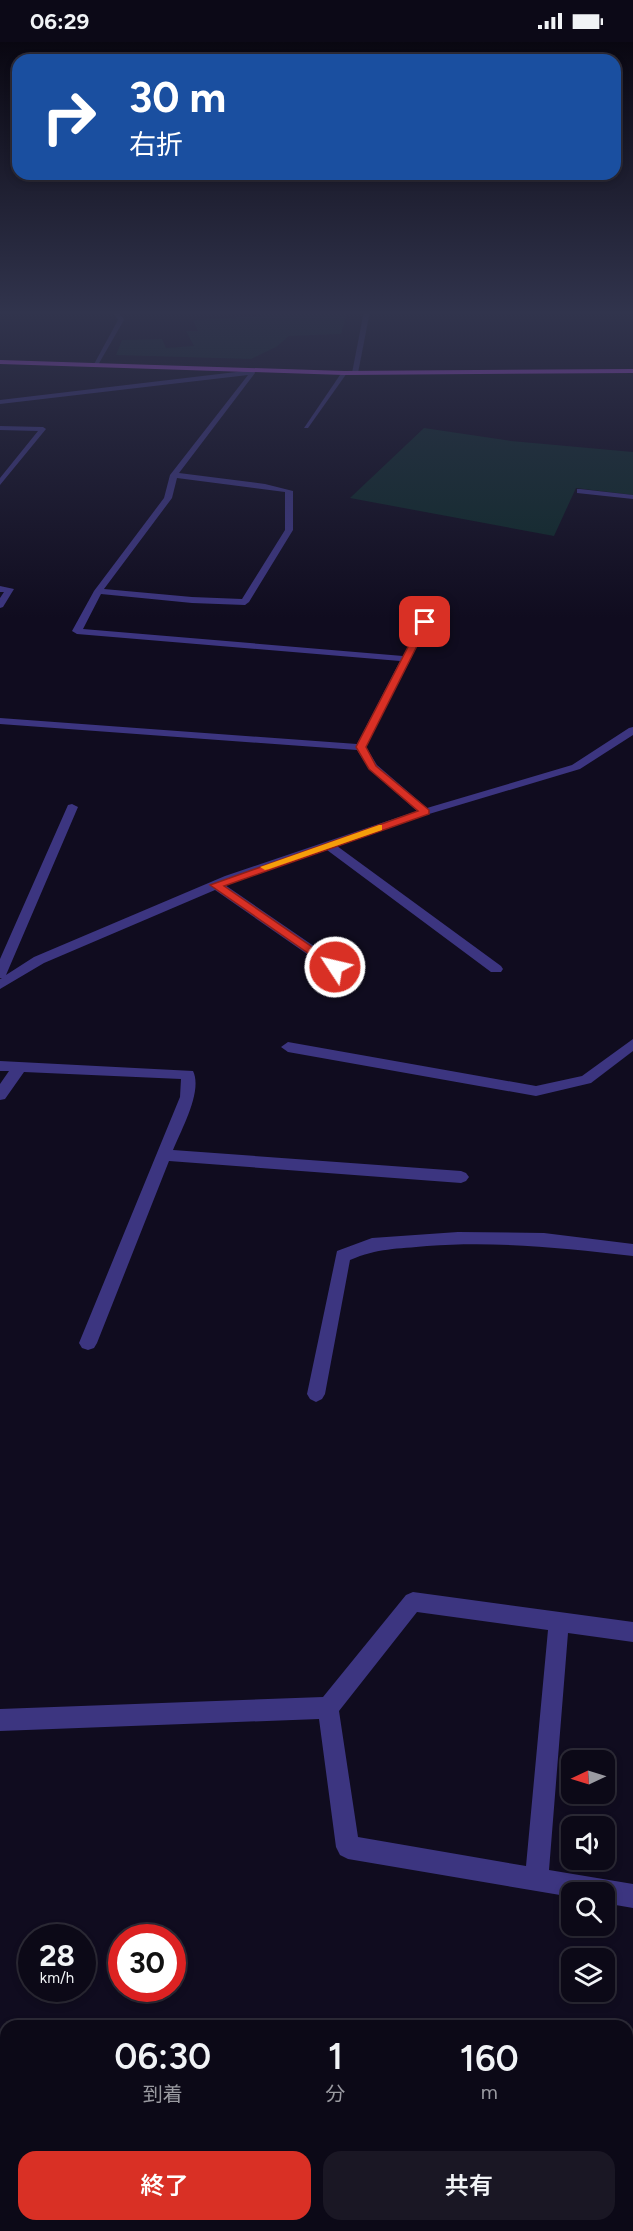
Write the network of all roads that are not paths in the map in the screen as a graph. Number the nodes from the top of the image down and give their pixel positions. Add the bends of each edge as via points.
1 (221, 413) edge
2 (316, 413) edge
3 (306, 427) dead end
4 (0, 428) edge
5 (174, 475) junction
6 (0, 483) edge
7 (580, 491) dead end
8 (633, 497) edge
9 (0, 589) edge
10 (98, 591) junction
11 (435, 603) dead end
12 (0, 605) edge
13 (406, 659) junction
14 (0, 721) edge
15 (633, 730) edge
16 (361, 747) junction
17 (72, 807) dead end
18 (425, 812) junction
19 (328, 845) junction
20 (216, 885) junction
21 (335, 967) dead end
22 (496, 969) dead end
23 (0, 974) edge
24 (0, 985) edge
25 (633, 1044) edge
26 (288, 1047) dead end
27 (0, 1066) edge
28 (19, 1068) junction
29 (0, 1095) edge
30 (165, 1155) junction
31 (461, 1177) dead end
32 (633, 1250) edge
33 (88, 1343) dead end
34 (316, 1394) dead end
35 (559, 1622) junction
36 (633, 1632) edge
37 (328, 1708) junction
38 (0, 1720) edge
39 (537, 1879) junction
40 (633, 1896) edge

1 - 5 street
2 - 3 street
4 - 6 street via 43,429
5 - 10 street via 168,498
5 - 10 street via 289,491 289,531 245,602
7 - 8 street
9 - 12 street via 10,589
10 - 13 street via 77,631
11 - 13 street
13 - 16 street
14 - 16 street
15 - 18 street via 576,767
16 - 18 street via 373,767
17 - 23 street
18 - 19 street
19 - 20 street
19 - 22 street
20 - 21 street
20 - 24 street via 39,960
25 - 26 street via 586,1080 536,1091
27 - 28 street
28 - 29 street
28 - 30 street via 188,1074 188,1097
30 - 31 street
30 - 33 street
32 - 34 street via 544,1239 458,1238 372,1244 343,1256
35 - 36 street
35 - 37 street via 413,1602
35 - 39 street
37 - 38 street
37 - 39 street via 348,1847
39 - 40 street

